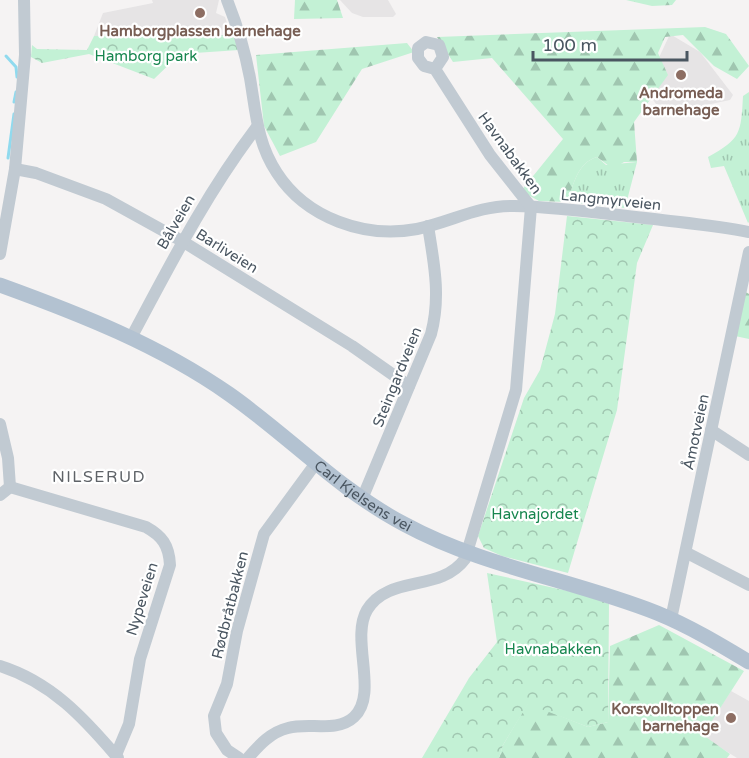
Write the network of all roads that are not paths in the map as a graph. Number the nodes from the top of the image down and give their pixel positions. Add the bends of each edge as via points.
1 (24, 0) edge
2 (227, 0) edge
3 (435, 69) dead end
4 (256, 128) junction
5 (15, 169) junction
6 (531, 207) junction
7 (428, 226) junction
8 (749, 232) edge
9 (182, 241) junction
10 (749, 252) edge
11 (0, 254) edge
12 (0, 285) edge
13 (131, 338) junction
14 (409, 386) junction
15 (0, 424) edge
16 (711, 430) junction
17 (749, 455) edge
18 (316, 463) junction
19 (5, 491) edge
20 (362, 499) junction
21 (468, 552) junction
22 (687, 553) junction
23 (749, 585) edge
24 (671, 619) junction
25 (749, 662) edge
26 (0, 666) edge
27 (117, 757) edge
28 (239, 758) edge
29 (248, 758) edge

1 - 5 street via 25,55
2 - 4 street, Langmyrveien via 247,64
3 - 6 street, Havnabakken via 490,155
4 - 7 street, Langmyrveien via 278,175 318,212 373,230 404,231
4 - 9 street, Bålveien via 229,163
5 - 9 street, Barliveien via 106,200
5 - 11 street
6 - 7 street, Langmyrveien via 490,207
6 - 8 street, Langmyrveien
6 - 21 street, Havnabakken via 516,390
7 - 14 street, Steingardveien via 437,304 431,334
9 - 13 street, Bålveien
9 - 14 street, Barliveien via 352,346
10 - 16 street, Åmotveien
12 - 13 main road, Carl Kjelsens vei
13 - 18 main road, Carl Kjelsens vei via 183,364 231,395
14 - 20 street, Steingardveien
15 - 19 street via 8,458
16 - 17 street
16 - 22 street, Åmotveien
18 - 20 main road, Carl Kjelsens vei
18 - 28 street, Rødbråtbakken via 264,534 227,684 214,716 216,733 227,750
19 - 27 street, Nypeveien via 146,526 169,549 170,565 140,659 129,724
20 - 21 main road, Carl Kjelsens vei via 418,532
21 - 24 main road, Carl Kjelsens vei
21 - 29 street, Havnabakken via 450,574 384,592 368,609 362,626 364,696 355,717 340,725 286,728 262,742
22 - 23 street
22 - 24 street, Åmotveien
24 - 25 main road, Carl Kjelsens vei
26 - 27 street via 35,679 57,693

